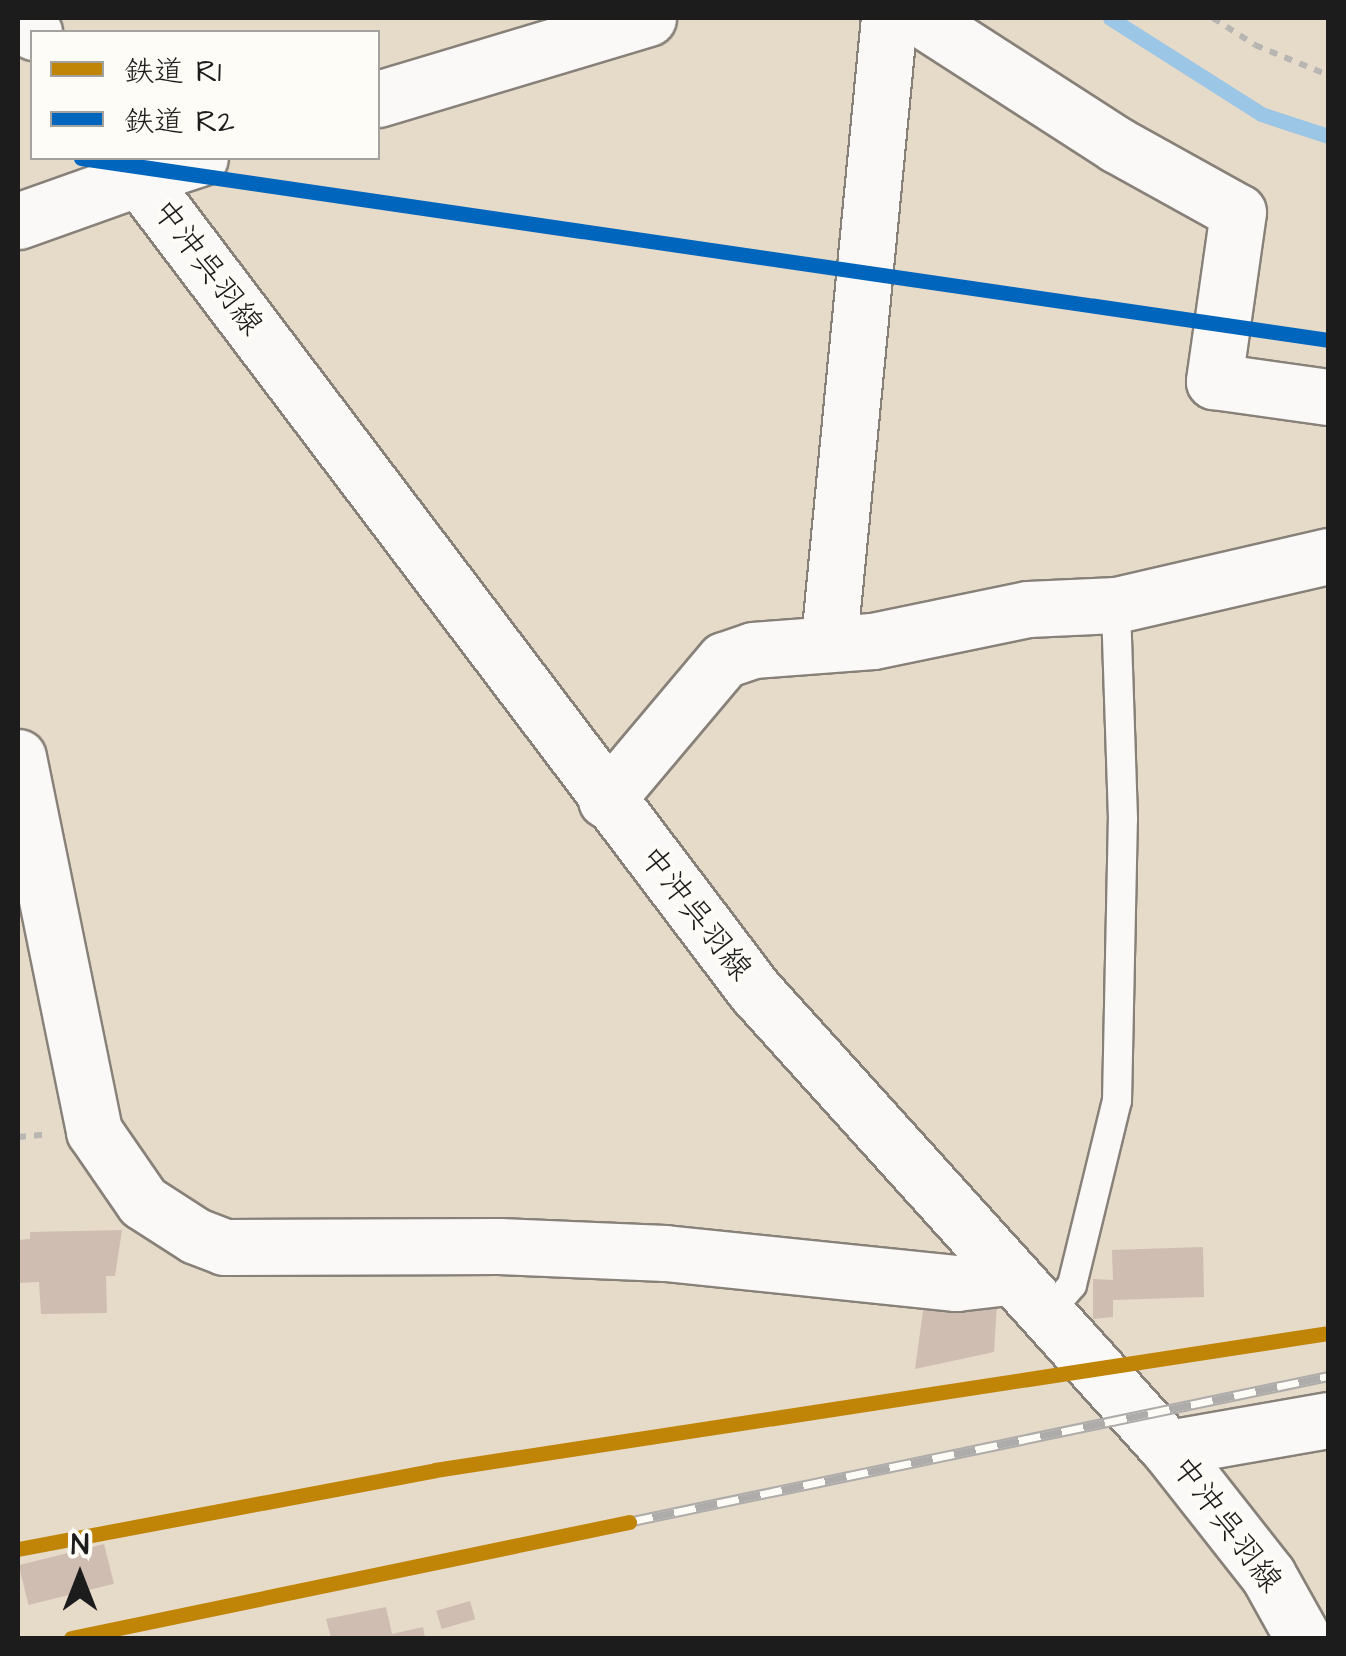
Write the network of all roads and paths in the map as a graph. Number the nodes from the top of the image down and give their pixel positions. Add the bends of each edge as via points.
1 (648, 18) edge
2 (889, 18) edge
3 (920, 18) edge
4 (1213, 18) edge
5 (1328, 74) edge
6 (380, 98) edge
7 (186, 160) edge
8 (132, 168) edge
9 (18, 221) edge
10 (1328, 397) edge
11 (1328, 556) edge
12 (1116, 605) junction
13 (829, 640) junction
14 (18, 757) edge
15 (606, 800) junction
16 (1008, 1277) junction
17 (1044, 1316) junction
18 (1328, 1420) edge
19 (1168, 1448) junction
20 (1303, 1638) edge

1 - 6 street
2 - 13 street
3 - 10 street via 1117,145 1238,212 1214,381
4 - 5 path via 1255,45
7 - 8 street
8 - 9 street
8 - 15 street, 中沖呉羽線
11 - 12 street
12 - 13 street via 1028,608 873,641
12 - 17 lane via 1123,819 1117,1102 1072,1285
13 - 15 street via 724,660
14 - 16 street via 94,1131 142,1202 196,1236 224,1247 499,1246 664,1253 956,1283
15 - 16 street, 中沖呉羽線 via 755,991
16 - 17 street, 中沖呉羽線
17 - 19 street, 中沖呉羽線
18 - 19 street
19 - 20 street, 中沖呉羽線 via 1268,1575

